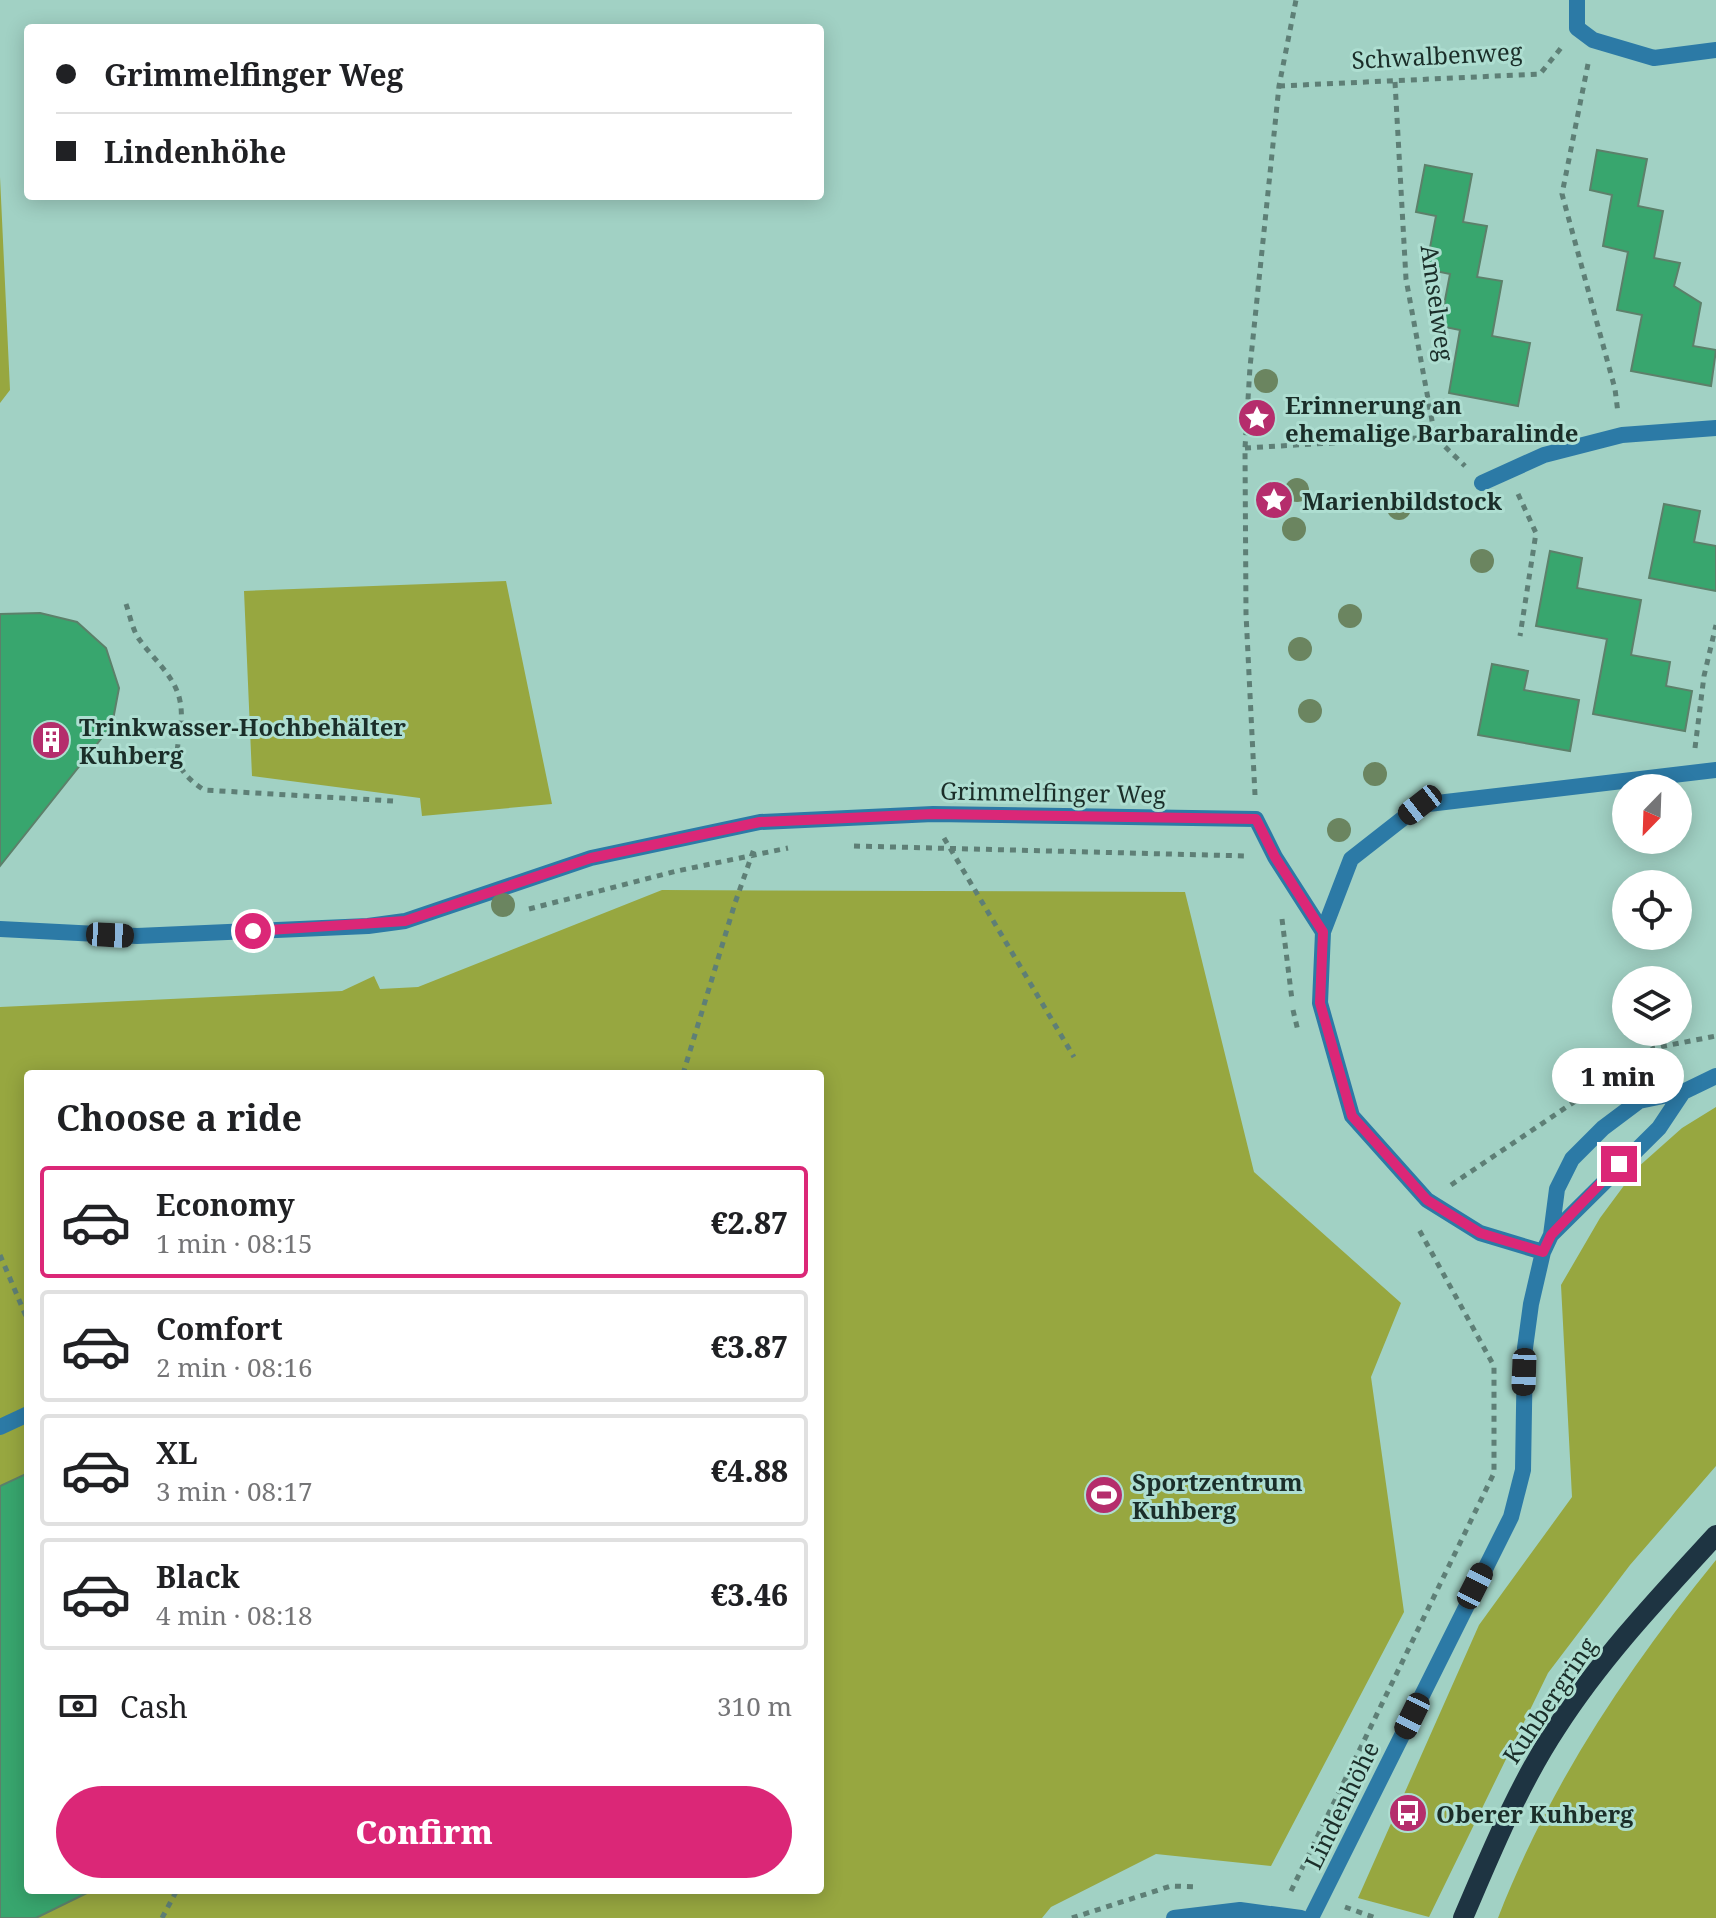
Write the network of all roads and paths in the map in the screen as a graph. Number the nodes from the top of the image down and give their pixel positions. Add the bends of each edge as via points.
1 (1296, 0) edge
2 (1577, 0) edge
3 (1577, 28) junction
4 (1593, 40) junction
5 (1716, 50) edge
6 (1395, 82) junction
7 (1279, 86) junction
8 (1615, 389) dead end
9 (1716, 428) edge
10 (1435, 437) junction
11 (1245, 448) junction
12 (1508, 471) junction
13 (1482, 483) joint
14 (126, 604) dead end
15 (1716, 625) edge
16 (1520, 636) dead end
17 (1700, 717) dead end
18 (1716, 770) edge
19 (393, 801) dead end
20 (933, 814) junction
21 (1256, 819) junction
22 (760, 822) junction
23 (799, 846) dead end
24 (844, 846) dead end
25 (948, 848) junction
26 (753, 857) junction
27 (1275, 857) junction
28 (515, 913) dead end
29 (1282, 917) dead end
30 (0, 929) edge
31 (1323, 932) junction
32 (1301, 1036) dead end
33 (1716, 1036) edge
34 (1074, 1057) dead end
35 (684, 1070) edge
36 (1716, 1076) edge
37 (1683, 1092) junction
38 (1427, 1200) junction
39 (1551, 1235) junction
40 (1543, 1252) junction
41 (0, 1255) edge
42 (24, 1312) edge
43 (24, 1416) edge
44 (0, 1427) edge
45 (1716, 1535) edge
46 (1291, 1891) dead end
47 (175, 1894) edge
48 (162, 1918) edge
49 (1174, 1918) edge
50 (1301, 1918) edge
51 (1311, 1918) edge
52 (1463, 1918) edge

1 - 7 path
2 - 3 street
3 - 4 street
3 - 6 path, Schwalbenweg via 1540,74
4 - 5 street via 1654,58
4 - 8 path via 1562,194
6 - 7 path, Schwalbenweg
6 - 10 path, Amselweg via 1406,279
7 - 11 path
9 - 12 street via 1622,435 1544,455
10 - 11 path
10 - 13 path
11 - 21 path
12 - 13 street
12 - 16 path via 1536,533
14 - 19 path via 137,637 164,667 180,702 177,753 185,777 204,790
15 - 17 path
18 - 31 street via 1420,805 1351,859
20 - 21 street, Grimmelfinger Weg
20 - 22 street, Grimmelfinger Weg
20 - 25 path
21 - 27 street
22 - 26 path
22 - 30 street, Grimmelfinger Weg via 591,858 405,921 137,936
23 - 26 path
24 - 25 path
25 - 27 path
25 - 34 path
26 - 28 path
26 - 35 path
27 - 31 street
29 - 32 path via 1294,1022
31 - 38 street via 1320,1003 1352,1116
33 - 38 path via 1654,1048
36 - 37 street, Lindenhöhe
37 - 39 street, Lindenhöhe via 1659,1128
37 - 39 street, Lindenhöhe via 1639,1101 1572,1159 1557,1189
38 - 40 street via 1480,1233
38 - 46 path via 1414,1221 1494,1366 1494,1473
39 - 40 street, Lindenhöhe
40 - 51 street, Lindenhöhe via 1525,1348 1523,1470 1511,1517
41 - 42 path
43 - 44 street
45 - 52 main road, Kuhbergring via 1630,1628 1557,1727 1515,1802
47 - 48 path
49 - 50 street via 1240,1910

